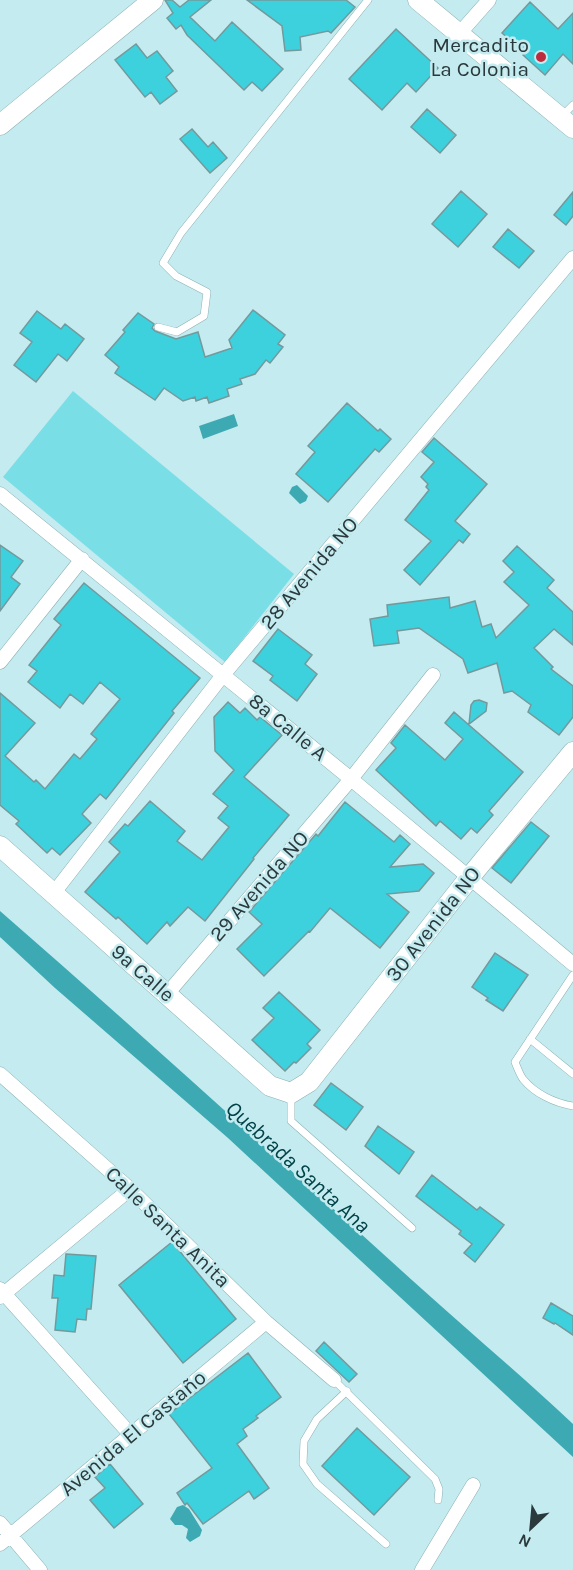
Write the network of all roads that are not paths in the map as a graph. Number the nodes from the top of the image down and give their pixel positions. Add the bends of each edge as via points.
1 (153, 0) edge
2 (368, 0) edge
3 (418, 0) edge
4 (489, 0) edge
5 (459, 34) junction
6 (569, 117) edge
7 (0, 125) edge
8 (573, 258) edge
9 (158, 327) dead end
10 (0, 494) edge
11 (82, 559) junction
12 (0, 662) edge
13 (223, 675) junction
14 (433, 675) dead end
15 (573, 752) edge
16 (351, 779) junction
17 (0, 846) edge
18 (469, 878) junction
19 (53, 894) junction
20 (573, 964) edge
21 (573, 975) edge
22 (167, 994) junction
23 (530, 1039) junction
24 (0, 1074) edge
25 (573, 1074) edge
26 (291, 1093) junction
27 (573, 1106) edge
28 (130, 1189) junction
29 (412, 1228) dead end
30 (2, 1293) edge
31 (266, 1322) junction
32 (334, 1380) joint
33 (347, 1391) junction
34 (131, 1435) junction
35 (473, 1485) dead end
36 (438, 1500) dead end
37 (0, 1523) edge
38 (5, 1540) edge
39 (386, 1544) dead end
40 (40, 1570) edge
41 (422, 1570) edge

1 - 7 street
2 - 9 lane via 181,233 163,263 176,276 207,292 204,316 177,332
3 - 5 street
4 - 5 street
5 - 6 street
8 - 13 street, 28 Avenida NO
10 - 11 street, 8a Calle A
11 - 12 street
11 - 13 street, 8a Calle A
13 - 16 street, 8a Calle A
13 - 19 street, 28 Avenida NO
14 - 16 street, 29 Avenida NO
15 - 18 street, 30 Avenida NO
16 - 18 street, 8a Calle A
16 - 22 street, 29 Avenida NO
17 - 19 street, 9a Calle
18 - 20 street, 8a Calle A
18 - 26 street, 30 Avenida NO via 309,1082
19 - 22 street, 9a Calle
21 - 23 lane
22 - 26 street, 9a Calle via 270,1086
23 - 25 lane
23 - 27 lane via 515,1062 523,1079 557,1103
24 - 28 street, Calle Santa Anita
26 - 29 lane via 291,1121
28 - 30 street
28 - 31 street, Calle Santa Anita
30 - 34 street
31 - 32 street, Calle Santa Anita
31 - 34 street, Avenida El Castaño
32 - 33 lane
33 - 36 lane via 435,1479
33 - 39 lane via 317,1419 304,1441 303,1464 317,1484
34 - 38 street, Avenida El Castaño
35 - 41 street
37 - 38 street
38 - 40 street

